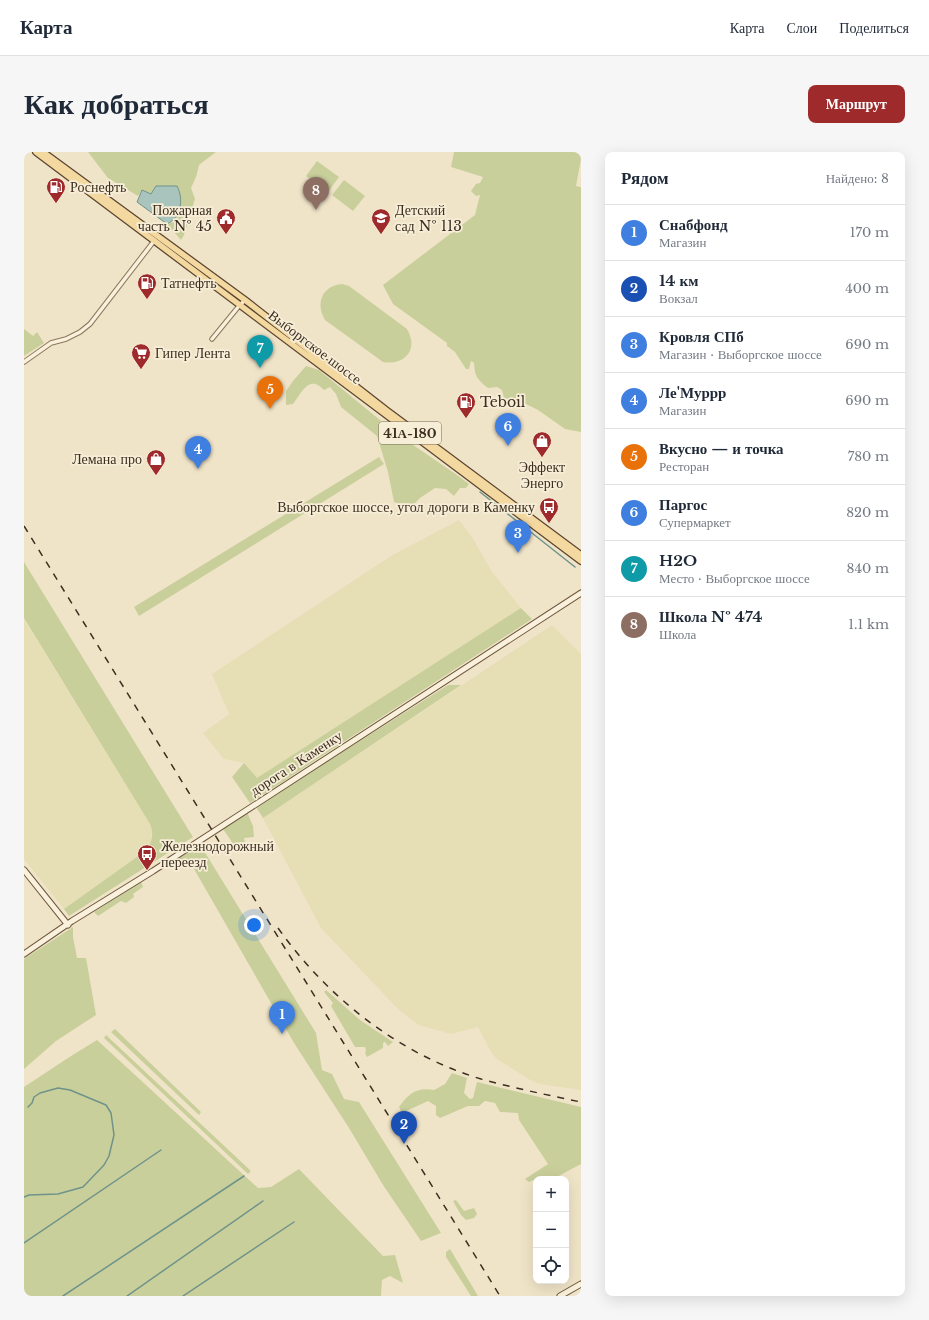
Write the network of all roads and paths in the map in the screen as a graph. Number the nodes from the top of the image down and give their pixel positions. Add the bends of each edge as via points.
1 (36, 152) edge
2 (43, 152) edge
3 (154, 241) junction
4 (245, 300) junction
5 (239, 306) junction
6 (212, 339) dead end
7 (24, 362) edge
8 (581, 556) edge
9 (581, 561) edge
10 (581, 593) edge
11 (24, 870) edge
12 (68, 925) junction
13 (24, 954) edge
14 (581, 1284) edge
15 (560, 1296) edge

1 - 3 main road, Выборгское шоссе / 41А-180
2 - 4 main road, Выборгское шоссе / 41А-180
3 - 5 main road, Выборгское шоссе / 41А-180
3 - 7 street via 90,324 66,339 51,343
4 - 5 street
4 - 8 main road, Выборгское шоссе / 41А-180 via 386,410
5 - 6 street
5 - 9 main road, Выборгское шоссе / 41А-180
10 - 12 street, дорога в Каменку
11 - 12 street
12 - 13 street, дорога в Каменку
14 - 15 street

